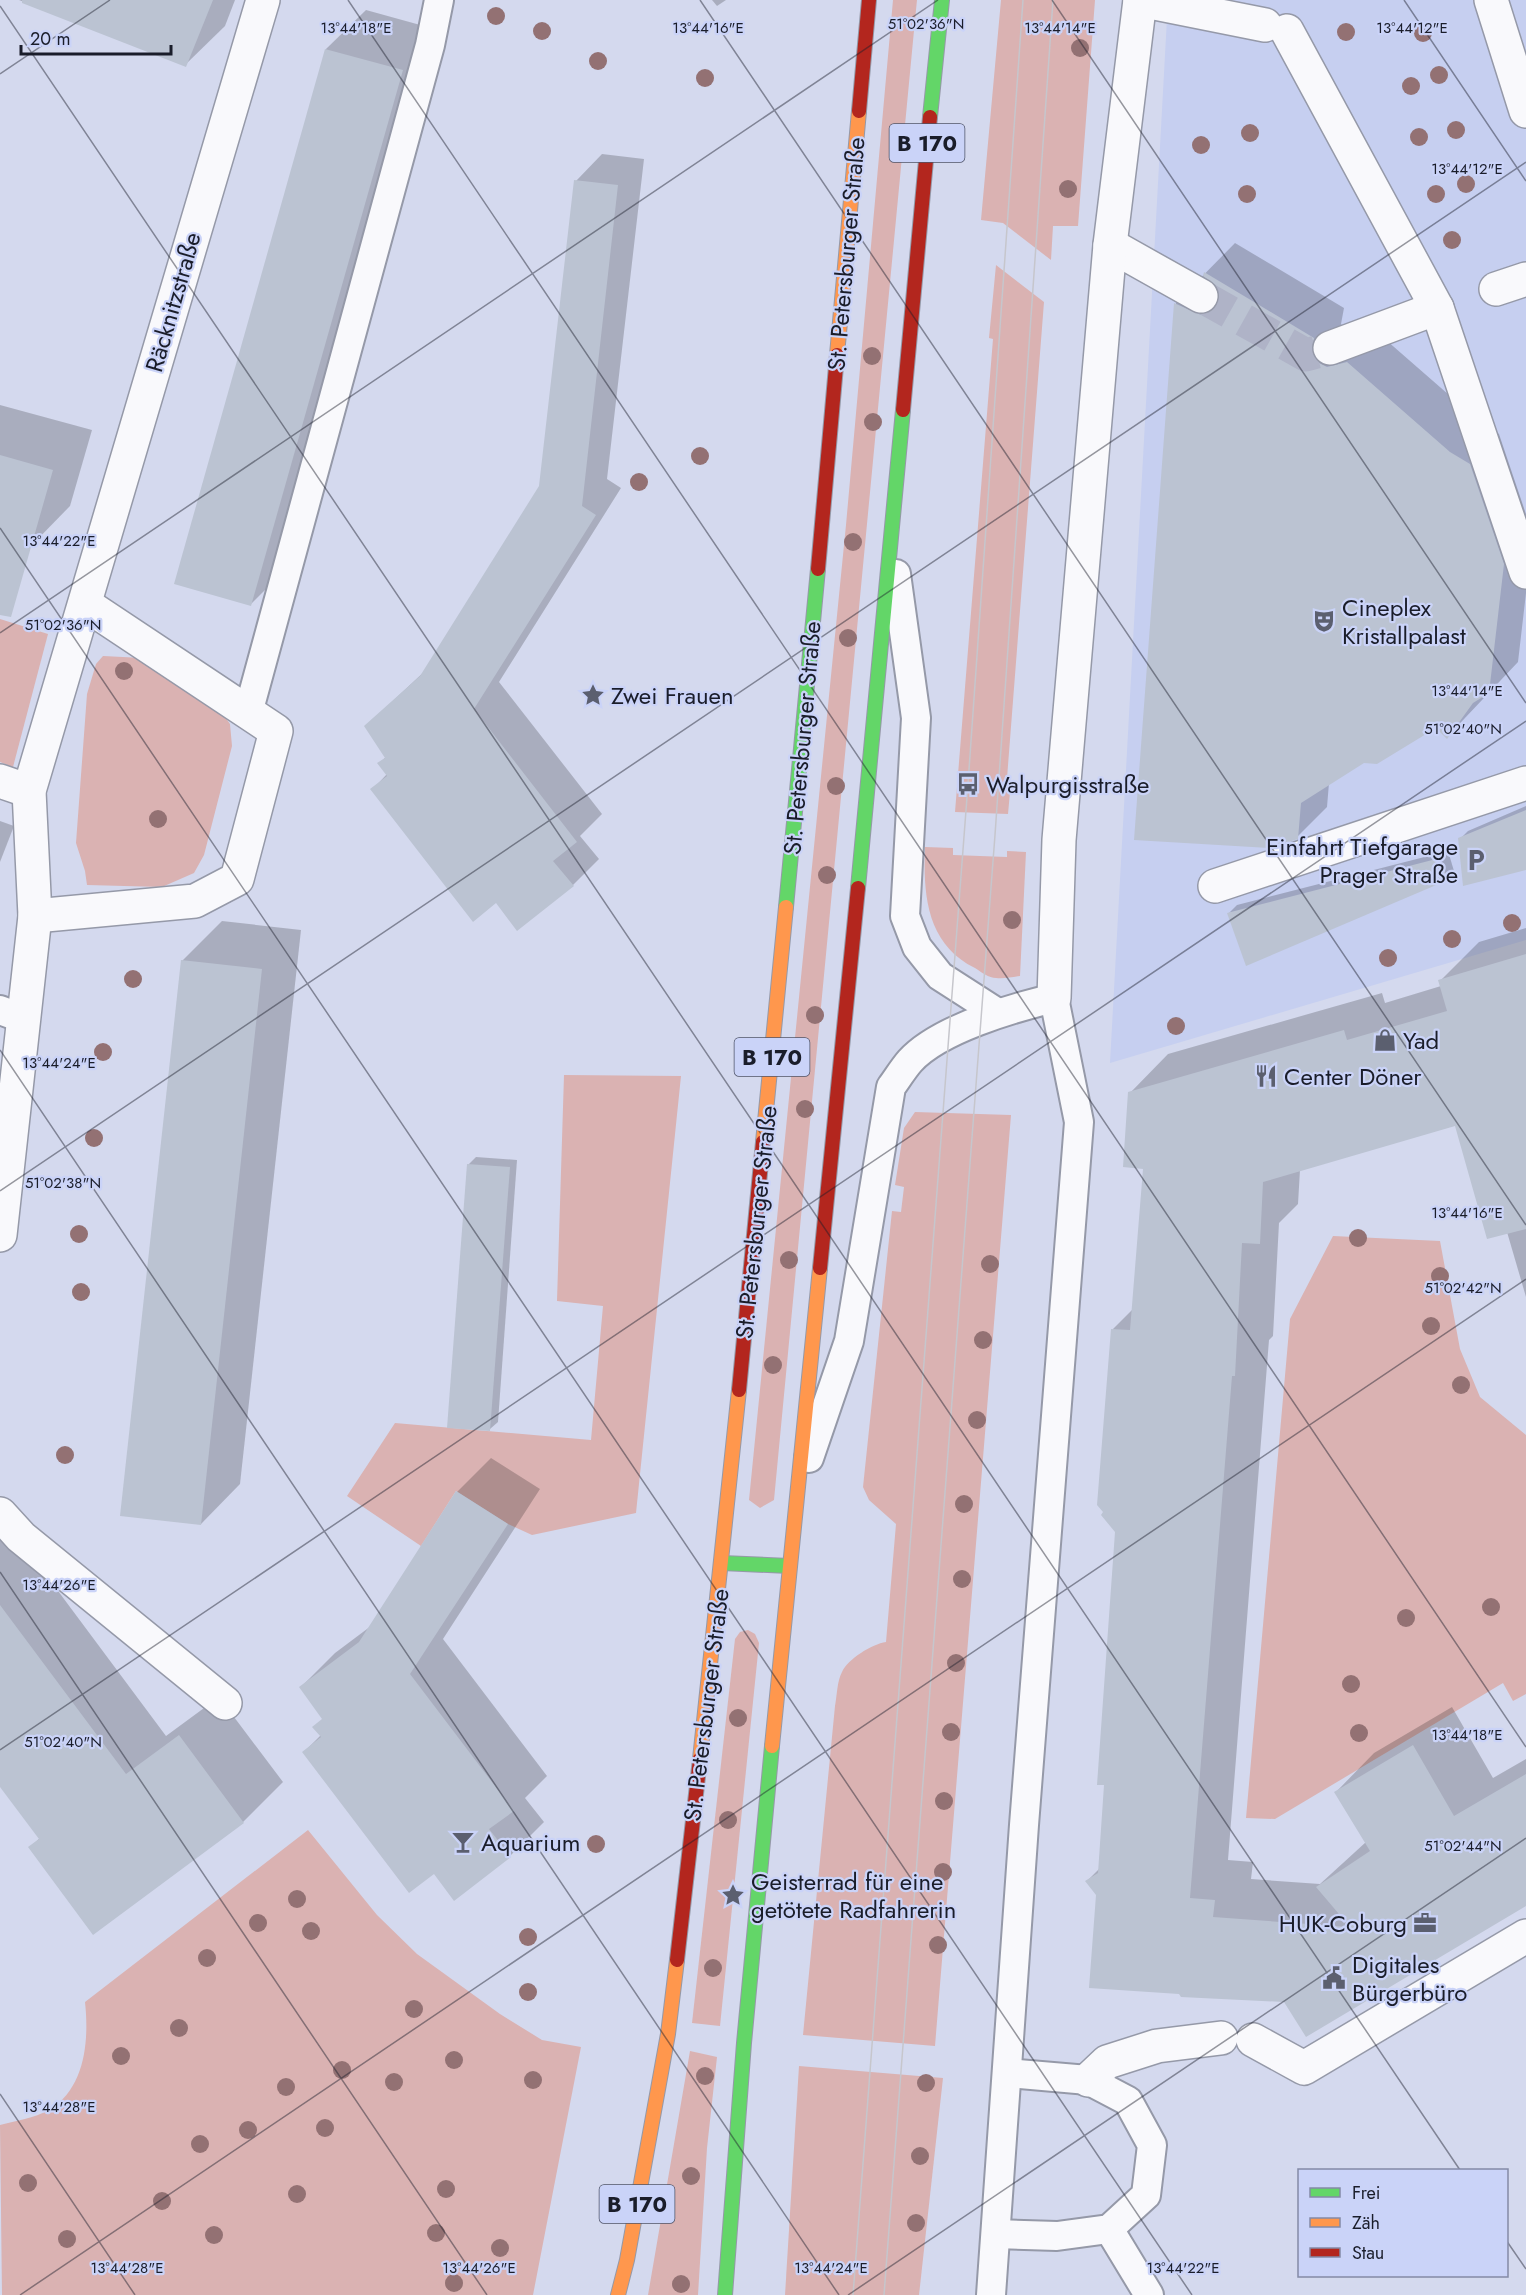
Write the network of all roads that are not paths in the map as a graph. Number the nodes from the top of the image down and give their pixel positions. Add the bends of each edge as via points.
1 (262, 0) edge
2 (439, 0) edge
3 (869, 0) edge
4 (942, 0) edge
5 (1140, 0) edge
6 (1491, 0) edge
7 (1526, 111) edge
8 (1110, 244) junction
9 (1201, 296) tunnel mouth
10 (1437, 308) junction
11 (1330, 348) tunnel mouth
12 (892, 544) junction
13 (1526, 572) edge
14 (85, 604) junction
15 (248, 713) junction
16 (1526, 783) edge
17 (15, 786) edge
18 (1215, 886) dead end
19 (35, 916) junction
20 (1054, 998) junction
21 (996, 1012) junction
22 (12, 1014) edge
23 (0, 1236) edge
24 (798, 1492) junction
25 (0, 1514) edge
26 (722, 1563) junction
27 (789, 1566) junction
28 (225, 1703) dead end
29 (1526, 1936) edge
30 (1221, 2038) dead end
31 (1253, 2040) dead end
32 (1008, 2073) junction
33 (1088, 2080) junction
34 (1109, 2229) junction
35 (996, 2234) junction
36 (618, 2295) edge
37 (725, 2295) edge
38 (991, 2295) edge
39 (1149, 2295) edge

1 - 14 street, Räcknitzstraße
2 - 15 lane
3 - 26 main road, St. Petersburger Straße / B 170 via 795,821
4 - 12 main road, B 170
5 - 8 street
5 - 10 street via 1276,28
6 - 7 street
8 - 9 street
8 - 20 street via 1060,828
10 - 11 street
10 - 13 street
12 - 21 lane via 916,718 905,916 916,947 940,976
12 - 24 main road, B 170
14 - 15 street
14 - 17 street, Räcknitzstraße
15 - 19 street via 276,731 237,879 195,901
16 - 18 street
17 - 19 street, Räcknitzstraße
19 - 22 street, Räcknitzstraße
20 - 21 lane
20 - 32 lane via 1079,1122
21 - 24 lane via 940,1040 911,1060 891,1088 849,1341
22 - 23 street, Räcknitzstraße
24 - 27 main road, B 170
25 - 28 street via 21,1537
26 - 27 main road
26 - 36 main road, St. Petersburger Straße / B 170 via 668,2034
27 - 37 main road, B 170 via 744,2043
29 - 31 street via 1304,2068
30 - 33 street via 1157,2046 1107,2062
32 - 33 lane
32 - 35 lane
33 - 34 lane via 1128,2101 1152,2145 1146,2195
34 - 35 lane via 1057,2236
34 - 39 lane
35 - 38 lane

